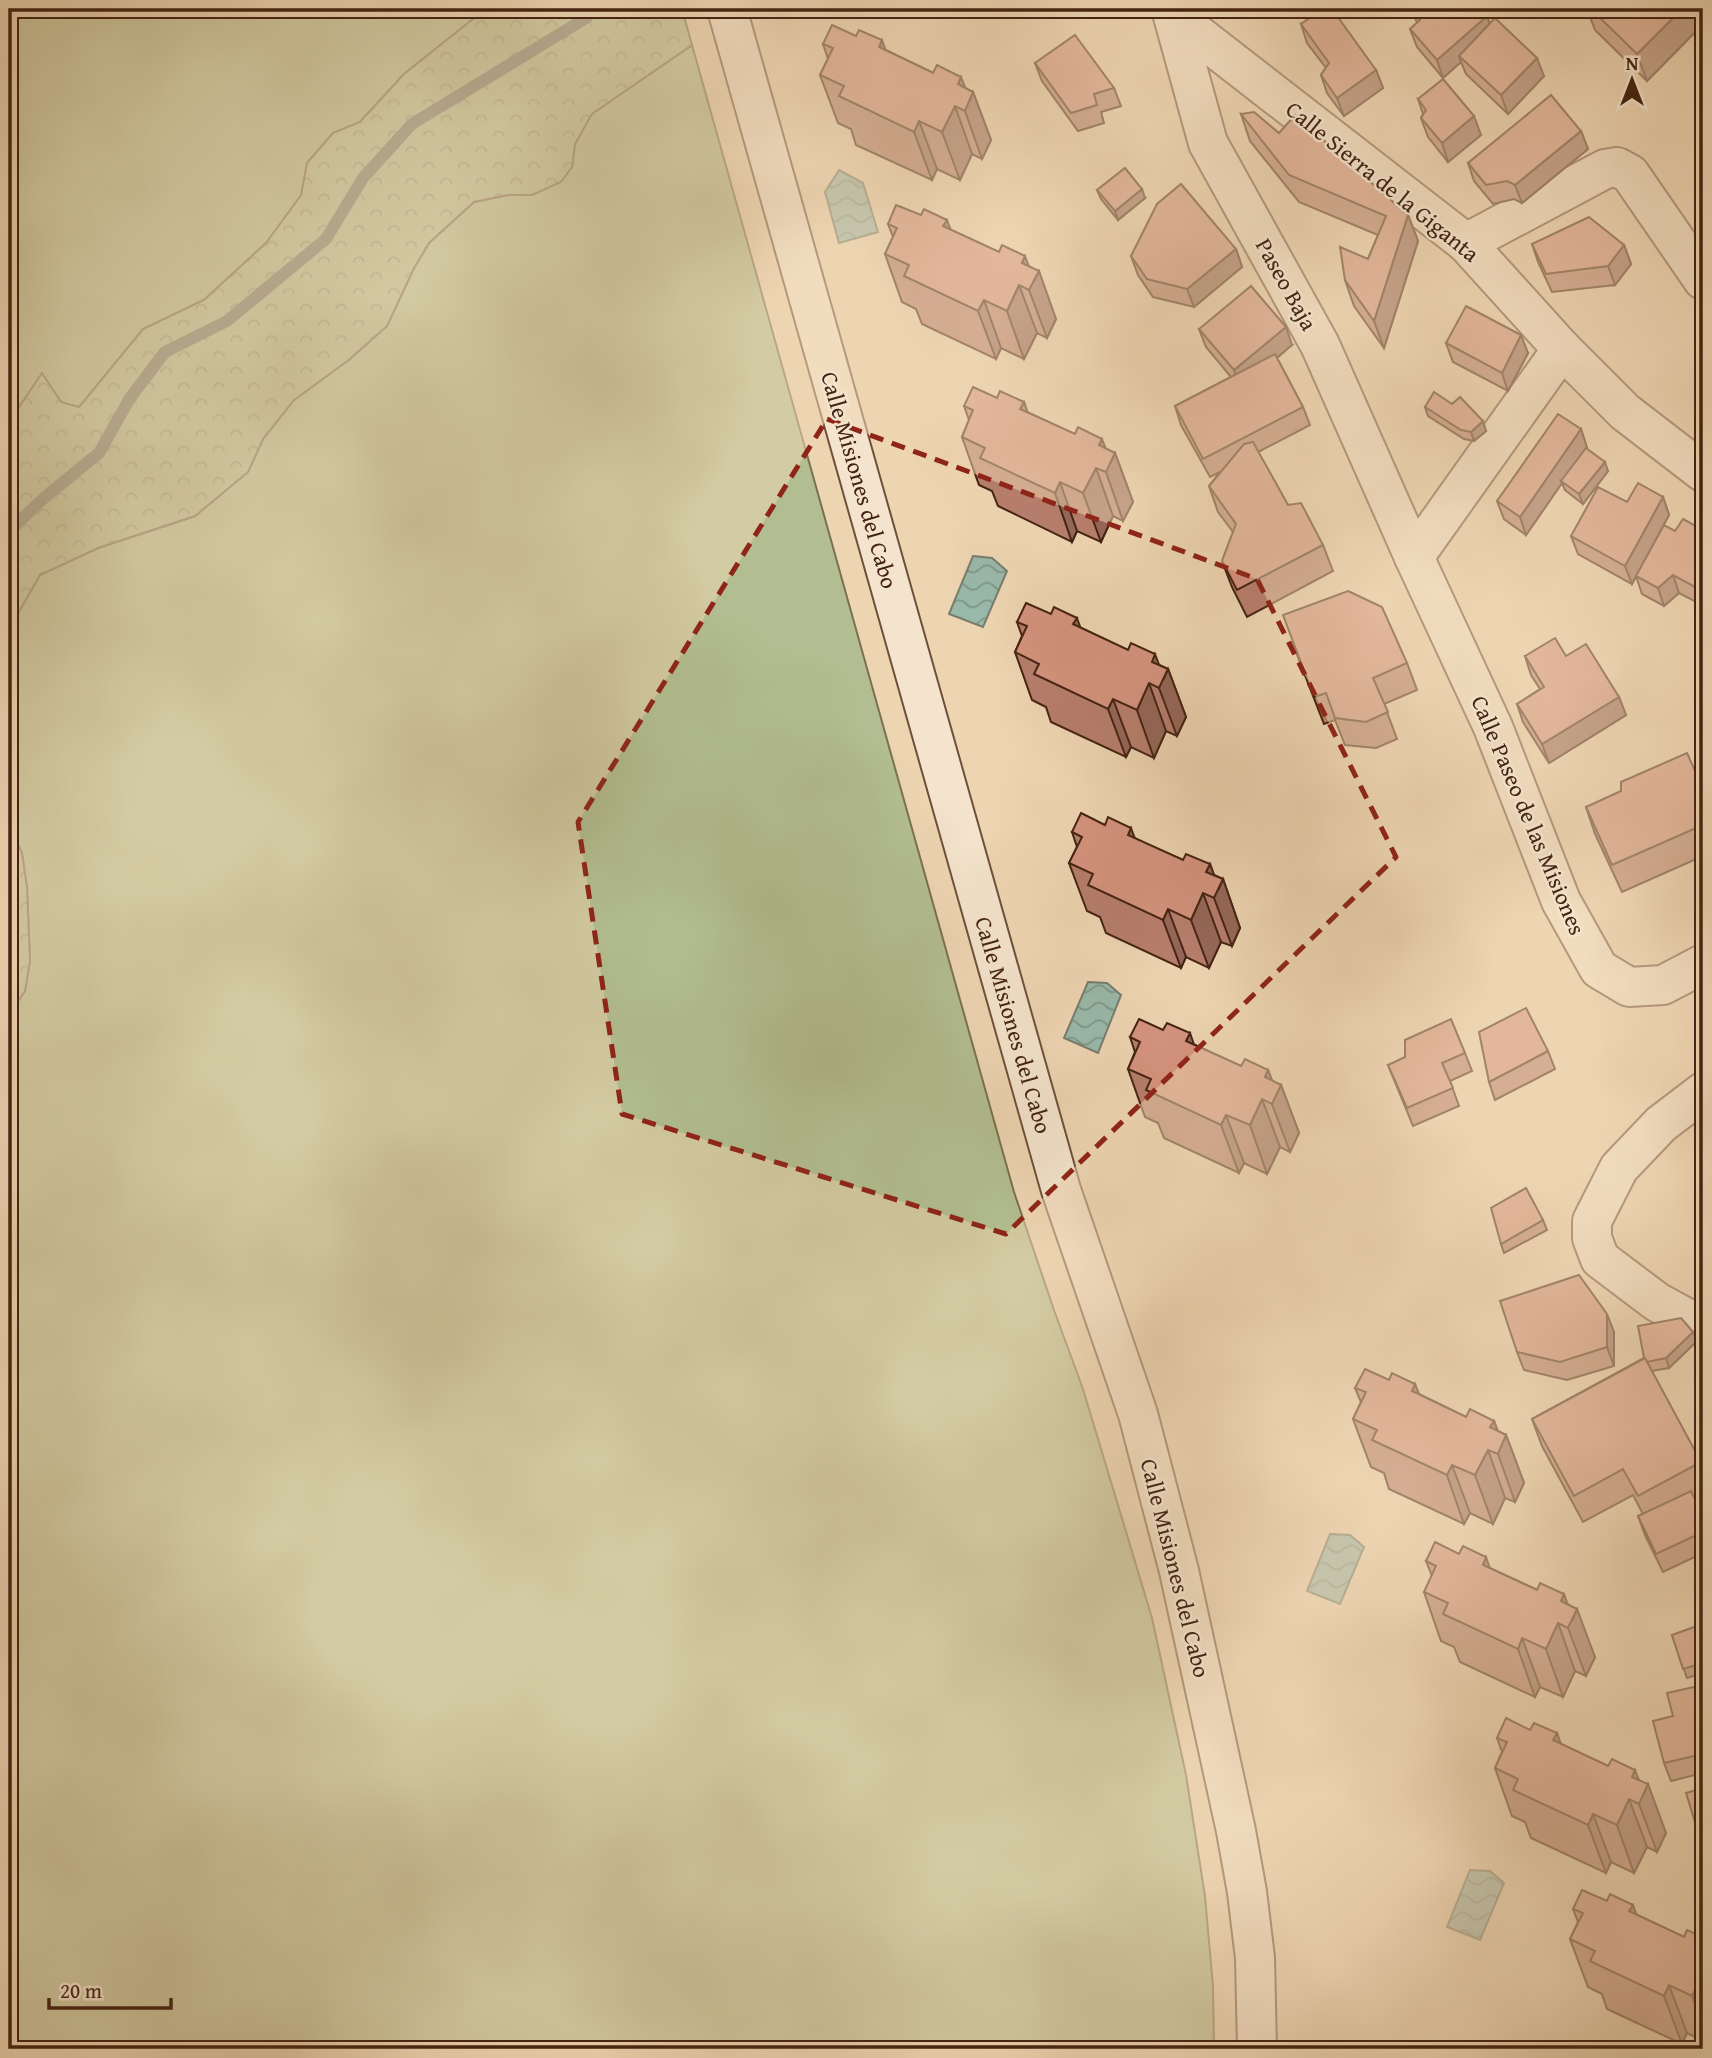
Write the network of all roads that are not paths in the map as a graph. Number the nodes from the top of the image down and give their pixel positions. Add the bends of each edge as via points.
1 (727, 9) edge
2 (1173, 13) edge
3 (1466, 243) junction
4 (1703, 280) edge
5 (1562, 349) junction
6 (1703, 472) edge
7 (1414, 557) junction
8 (1703, 964) edge
9 (1703, 1092) edge
10 (1703, 1327) edge
11 (1257, 2049) edge

1 - 11 street, Calle Misiones del Cabo via 1057,1177 1138,1414 1179,1571 1247,1892 1255,1958
2 - 3 street, Calle Sierra de la Giganta
2 - 7 street, Paseo Baja via 1208,143 1320,345
3 - 4 street via 1605,169 1617,167 1630,174
3 - 5 street, Calle Sierra de la Giganta
5 - 6 street, Calle Sierra de la Giganta via 1625,412
5 - 7 street
7 - 8 street, Calle Paseo de las Misiones via 1493,727 1561,901 1598,969 1629,987 1663,985
9 - 10 street via 1661,1124 1619,1168 1592,1221 1592,1238 1600,1259 1657,1302

